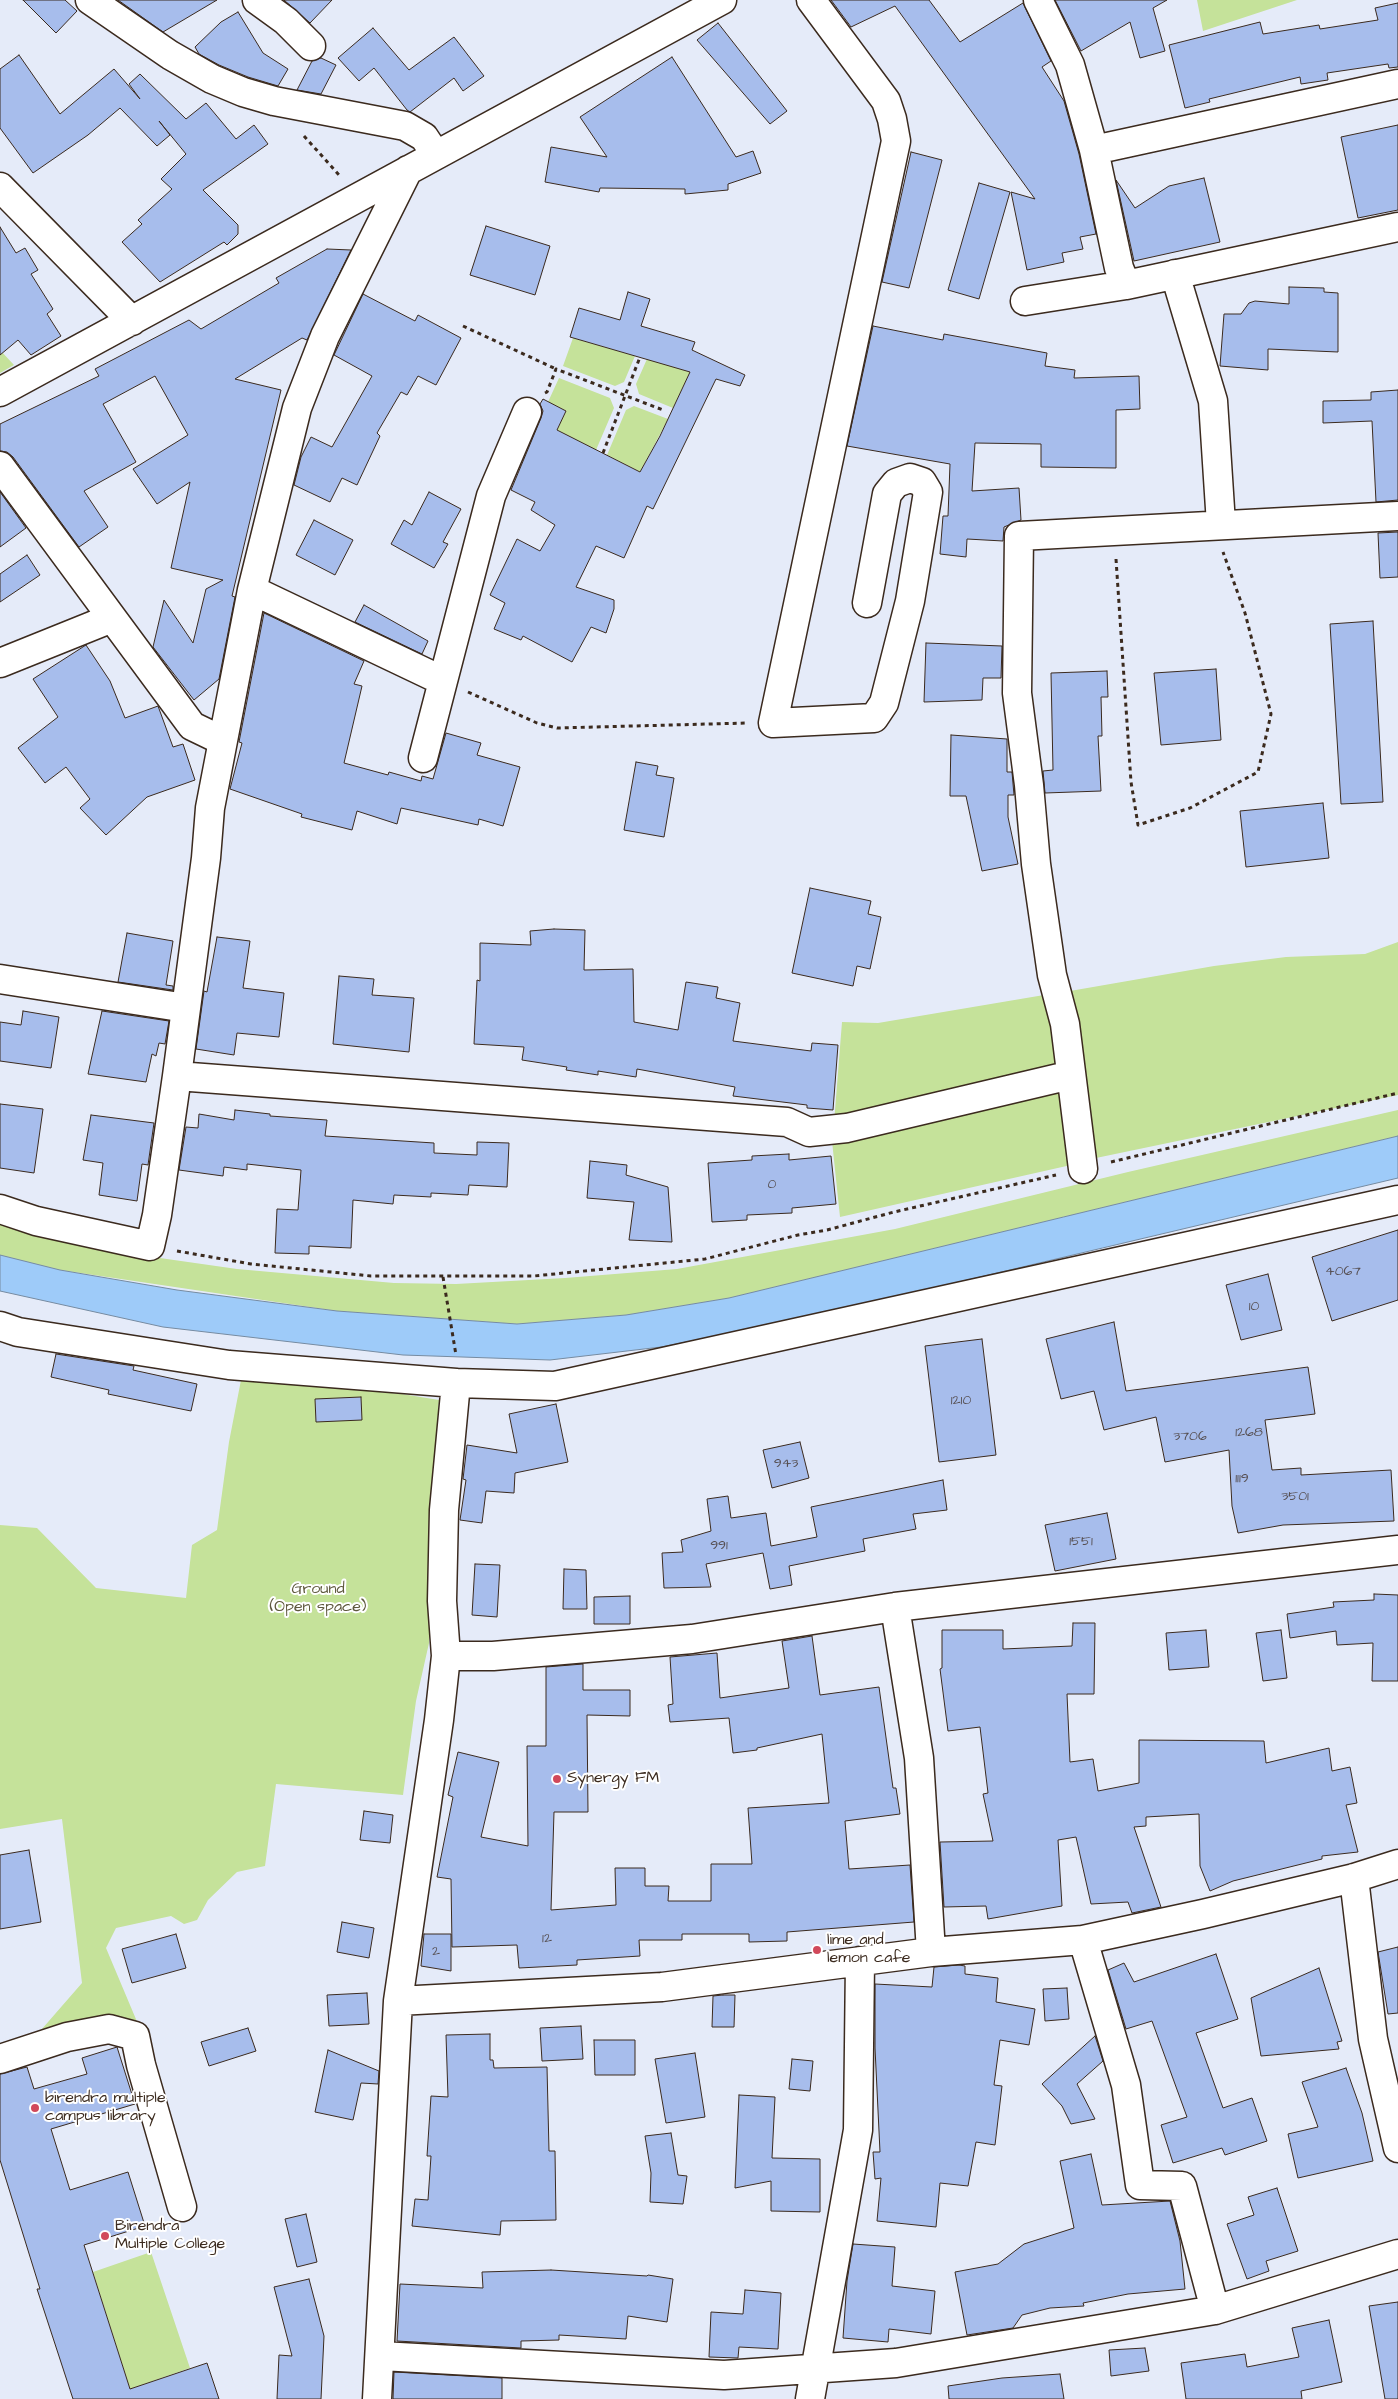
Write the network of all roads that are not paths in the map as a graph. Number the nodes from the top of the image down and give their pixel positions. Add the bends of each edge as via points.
1 (90, 0) edge
2 (257, 0) edge
3 (722, 0) edge
4 (812, 0) edge
5 (1038, 0) edge
6 (311, 46) dead end
7 (1398, 84) edge
8 (1094, 150) junction
9 (436, 155) junction
10 (408, 170) junction
11 (0, 187) edge
12 (1398, 227) edge
13 (1175, 274) junction
14 (1126, 285) junction
15 (1025, 301) dead end
16 (132, 320) junction
17 (0, 392) edge
18 (526, 412) road end
19 (0, 466) edge
20 (1398, 516) edge
21 (1217, 525) junction
22 (252, 590) junction
23 (867, 603) dead end
24 (112, 618) junction
25 (0, 663) edge
26 (442, 681) junction
27 (221, 740) junction
28 (423, 758) dead end
29 (0, 979) edge
30 (186, 1008) junction
31 (1071, 1075) junction
32 (177, 1076) junction
33 (1083, 1169) dead end
34 (1398, 1200) edge
35 (0, 1209) edge
36 (0, 1326) edge
37 (456, 1383) junction
38 (1398, 1550) edge
39 (895, 1607) junction
40 (446, 1656) junction
41 (1398, 1864) edge
42 (1354, 1878) junction
43 (1083, 1940) junction
44 (931, 1952) junction
45 (860, 1961) junction
46 (398, 2001) junction
47 (0, 2059) edge
48 (1398, 2148) edge
49 (182, 2207) dead end
50 (1398, 2254) edge
51 (1215, 2310) junction
52 (381, 2356) junction
53 (814, 2369) junction
54 (377, 2399) edge
55 (810, 2399) edge

1 - 9 street via 170,55 235,89 274,101 405,126 424,137
2 - 6 street via 286,21
3 - 9 street
4 - 23 street via 886,101 896,141 773,722 874,718 884,703 910,601 928,492 922,482 910,478 896,483 887,494
5 - 8 street via 1070,65
7 - 8 street
8 - 14 street via 1119,268
9 - 10 street
10 - 16 street
10 - 22 street via 325,336 297,408
11 - 16 street
12 - 13 street
13 - 14 street
13 - 21 street via 1212,401
14 - 15 street
16 - 17 street
18 - 26 street via 491,496
19 - 24 street
20 - 21 street
21 - 31 street via 1019,536 1017,694 1036,864
22 - 26 street
22 - 27 street
24 - 25 street
24 - 27 street via 192,726
26 - 28 street
27 - 30 street
29 - 30 street
30 - 32 street
31 - 32 street via 847,1128 809,1132 787,1122
31 - 33 street
32 - 35 street via 150,1246 36,1221
34 - 37 street via 555,1386
36 - 37 street via 18,1332 229,1365
37 - 40 street via 444,1510 442,1601
38 - 39 street
39 - 40 street via 692,1639 493,1656
39 - 44 street via 919,1758
40 - 46 street
41 - 42 street
42 - 43 street
42 - 48 street via 1373,2039
43 - 44 street
43 - 51 street via 1126,2085 1140,2185 1182,2186
44 - 45 street
45 - 46 street via 662,1987
45 - 53 street via 858,2130
46 - 52 street
47 - 49 street via 67,2036 109,2029 134,2036
50 - 51 street
51 - 53 street via 896,2363
52 - 53 street via 724,2375
52 - 54 street
53 - 55 street

